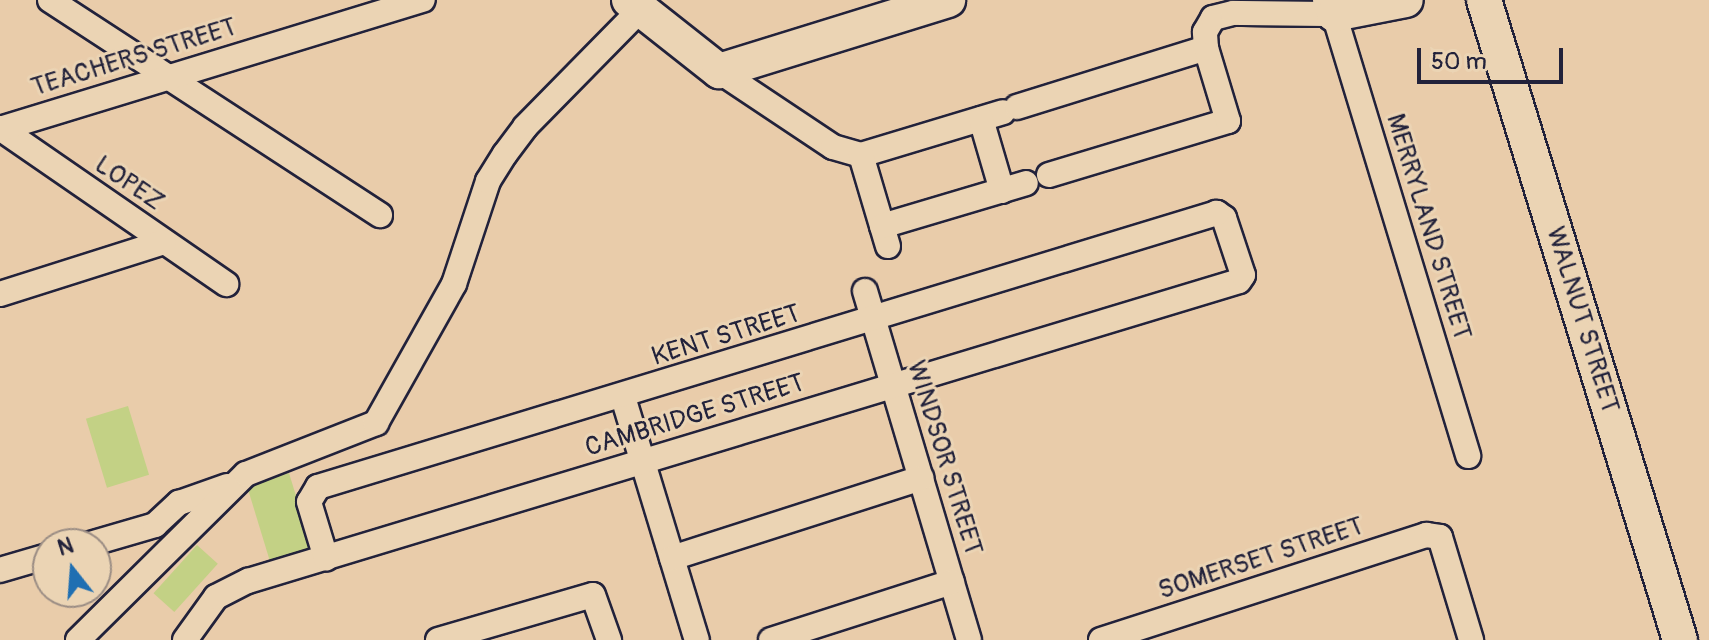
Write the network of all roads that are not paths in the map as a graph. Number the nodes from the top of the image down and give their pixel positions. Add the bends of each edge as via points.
1 (50, 0) edge
2 (423, 0) edge
3 (948, 0) edge
4 (1406, 0) edge
5 (1484, 0) edge
6 (641, 3) edge
7 (1332, 7) edge
8 (1206, 48) junction
9 (719, 71) junction
10 (169, 76) junction
11 (1000, 112) junction
12 (0, 129) edge
13 (861, 155) junction
14 (1049, 175) dead end
15 (1026, 183) dead end
16 (1002, 191) junction
17 (380, 215) dead end
18 (1222, 215) joint
19 (164, 242) junction
20 (226, 284) dead end
21 (865, 291) dead end
22 (0, 294) edge
23 (874, 321) junction
24 (892, 385) junction
25 (623, 397) junction
26 (1468, 456) dead end
27 (643, 461) junction
28 (921, 478) junction
29 (233, 484) junction
30 (112, 538) edge
31 (326, 558) junction
32 (672, 558) junction
33 (32, 561) edge
34 (0, 570) edge
35 (952, 582) junction
36 (1462, 638) edge
37 (78, 640) edge
38 (185, 640) edge
39 (438, 640) edge
40 (609, 640) edge
41 (697, 640) edge
42 (771, 640) edge
43 (969, 640) edge
44 (1101, 640) edge
45 (1680, 640) edge

1 - 10 street
2 - 10 street, TEACHERS STREET
3 - 9 street
4 - 7 street
5 - 45 street, WALNUT STREET
6 - 9 street
6 - 29 street via 505,154 488,181 442,310 376,423 261,466
7 - 8 street via 1220,15 1208,23
7 - 26 street, MERRYLAND STREET
8 - 11 street
8 - 14 street via 1228,121
9 - 13 street via 833,147
10 - 12 street, TEACHERS STREET
10 - 17 street
11 - 13 street
11 - 16 street
12 - 19 street, LOPEZ
13 - 16 street via 885,236
15 - 16 street
18 - 23 street, KENT STREET
18 - 24 street, CAMBRIDGE STREET via 1243,279
19 - 20 street, LOPEZ
19 - 22 street
21 - 23 street, WINDSOR STREET
23 - 24 street, WINDSOR STREET
23 - 25 street, KENT STREET
24 - 27 street, CAMBRIDGE STREET
24 - 28 street, WINDSOR STREET
25 - 27 street
25 - 31 street, KENT STREET via 313,490 309,502
27 - 31 street, CAMBRIDGE STREET
27 - 32 street
28 - 32 street
28 - 35 street, WINDSOR STREET
29 - 30 street via 179,503 155,525
29 - 37 street
31 - 38 street, CAMBRIDGE STREET via 229,589 206,609
32 - 41 street
33 - 34 street
35 - 42 street
35 - 43 street, WINDSOR STREET
36 - 44 street, SOMERSET STREET via 1440,537 1426,535
39 - 40 street via 593,595

